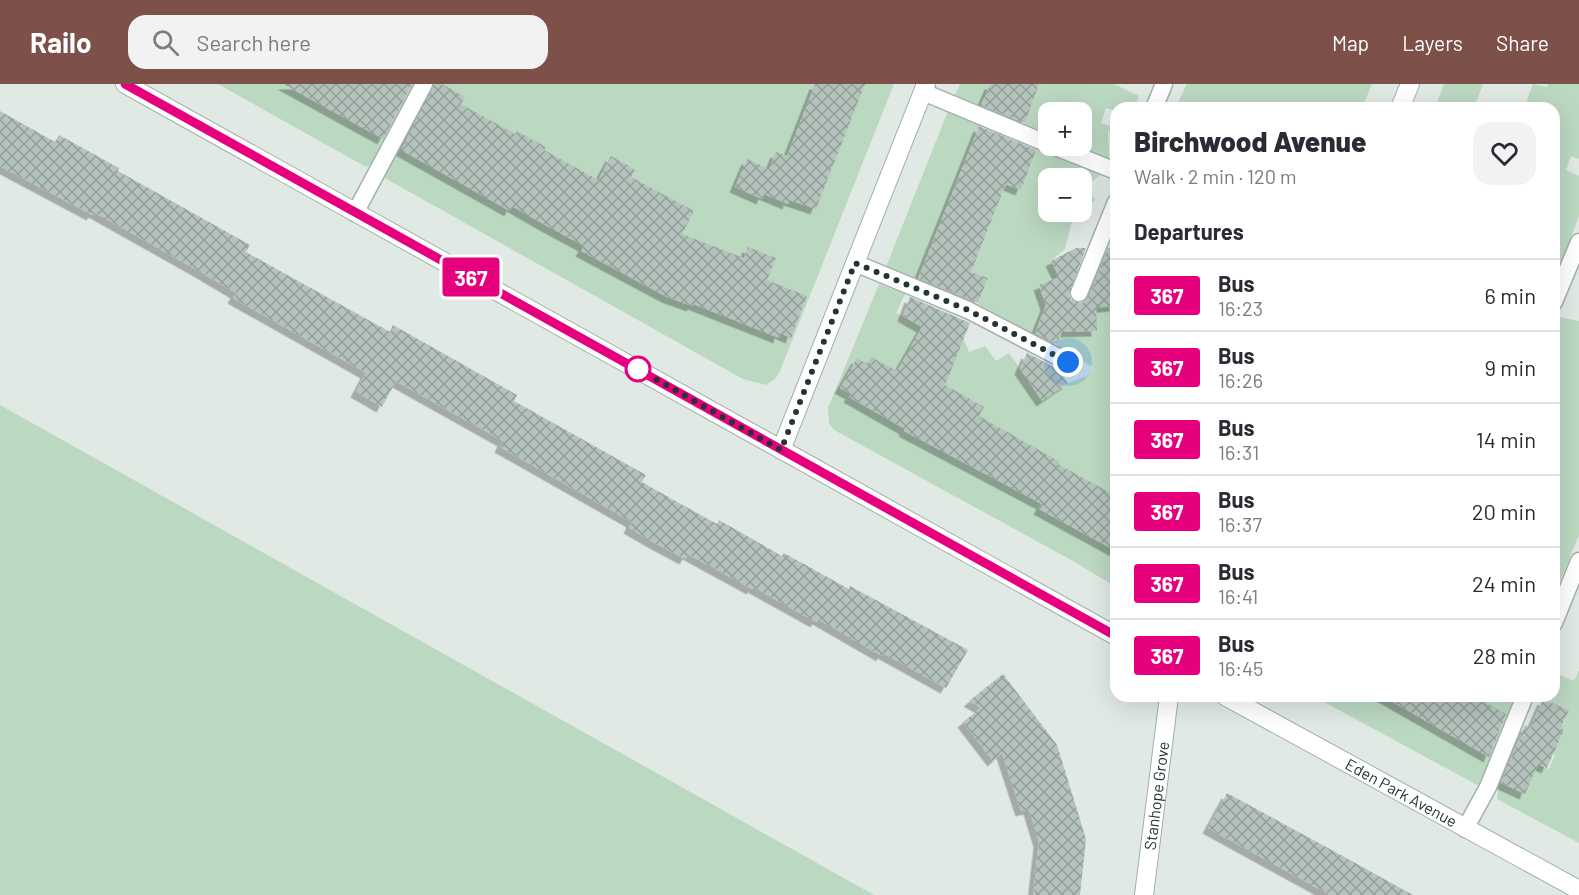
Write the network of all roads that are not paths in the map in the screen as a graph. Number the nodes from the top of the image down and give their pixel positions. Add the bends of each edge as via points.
1 (125, 84) edge
2 (424, 84) edge
3 (1164, 84) edge
4 (1410, 84) edge
5 (924, 88) edge
6 (1156, 102) edge
7 (1402, 102) edge
8 (1038, 139) edge
9 (1078, 156) edge
10 (1110, 169) edge
11 (355, 213) junction
12 (1110, 217) edge
13 (1579, 242) edge
14 (855, 263) junction
15 (1560, 288) edge
16 (1079, 293) dead end
17 (1068, 362) dead end
18 (781, 450) junction
19 (1579, 561) edge
20 (1560, 608) edge
21 (1110, 633) edge
22 (1168, 702) edge
23 (1236, 702) edge
24 (1523, 702) edge
25 (1465, 829) junction
26 (1579, 890) edge
27 (1144, 895) edge

1 - 11 street
2 - 11 lane
3 - 6 lane
4 - 7 street
5 - 8 lane
5 - 14 street
9 - 10 lane
11 - 18 street
12 - 16 lane
13 - 15 lane
14 - 17 lane via 968,310
14 - 18 street
18 - 21 street
19 - 20 lane
22 - 27 street, Stanhope Grove
23 - 25 street, Eden Park Avenue
24 - 25 lane via 1488,787
25 - 26 street, Eden Park Avenue

